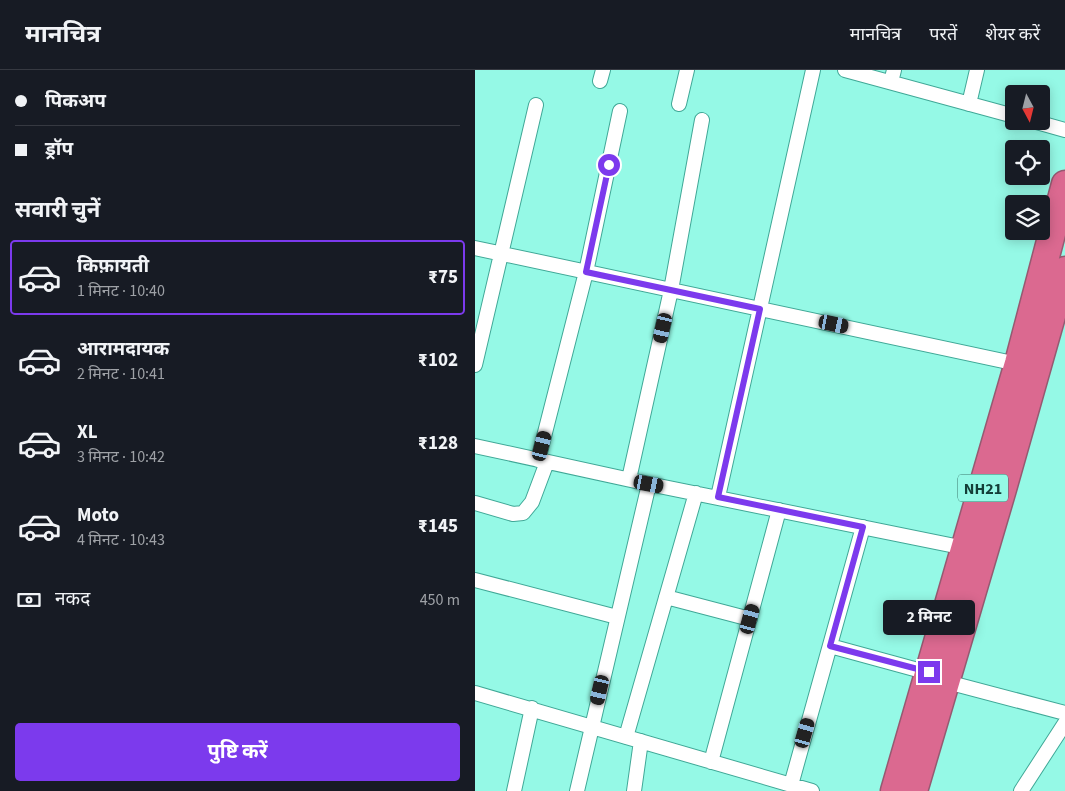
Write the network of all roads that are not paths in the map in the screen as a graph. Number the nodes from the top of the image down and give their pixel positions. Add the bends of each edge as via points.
1 (687, 70) edge
2 (813, 70) edge
3 (845, 70) edge
4 (977, 70) edge
5 (892, 76) edge
6 (679, 104) dead end
7 (969, 104) junction
8 (536, 105) dead end
9 (620, 111) dead end
10 (1005, 114) edge
11 (702, 120) dead end
12 (1050, 126) edge
13 (1065, 130) edge
14 (1065, 184) edge
15 (475, 248) edge
16 (501, 254) junction
17 (1065, 270) edge
18 (586, 272) junction
19 (671, 290) junction
20 (760, 309) junction
21 (475, 365) edge
22 (1028, 366) junction
23 (475, 446) edge
24 (542, 461) junction
25 (629, 479) junction
26 (649, 484) junction
27 (695, 493) junction
28 (718, 497) junction
29 (475, 504) edge
30 (779, 510) junction
31 (863, 527) junction
32 (965, 548) junction
33 (475, 581) edge
34 (666, 597) junction
35 (617, 617) junction
36 (750, 619) junction
37 (830, 646) junction
38 (938, 677) junction
39 (475, 693) edge
40 (532, 708) junction
41 (1065, 713) edge
42 (1065, 723) edge
43 (591, 727) junction
44 (626, 737) junction
45 (641, 741) junction
46 (711, 762) junction
47 (791, 785) junction
48 (913, 790) edge
49 (514, 791) edge
50 (577, 791) edge
51 (634, 791) edge
52 (812, 791) edge
53 (1021, 791) edge

1 - 6 street
2 - 20 street
3 - 5 street
4 - 7 street
5 - 7 street
7 - 10 street
8 - 16 street
9 - 18 street
11 - 19 street
12 - 13 street
14 - 22 highway, NH21
15 - 16 street
16 - 18 street
16 - 21 street
17 - 22 highway, NH21
18 - 19 street
18 - 24 street
19 - 20 street
19 - 25 street
20 - 22 street
20 - 28 street
22 - 32 highway, NH21
22 - 38 highway, NH21
23 - 24 street
24 - 25 street
24 - 29 street via 532,502 523,513 513,514
25 - 26 street
26 - 27 street
26 - 35 street
27 - 28 street
27 - 34 street
28 - 30 street
30 - 31 street
30 - 36 street
31 - 32 street
31 - 37 street
32 - 38 highway, NH21
33 - 35 street
34 - 36 street
34 - 44 street
35 - 43 street
36 - 46 street
37 - 38 street
37 - 47 street
38 - 41 street
38 - 48 highway, NH21
39 - 40 street
40 - 43 street
40 - 49 street
42 - 53 street
43 - 44 street
43 - 50 street
44 - 45 street
45 - 46 street
45 - 51 street
46 - 47 street
47 - 52 street

